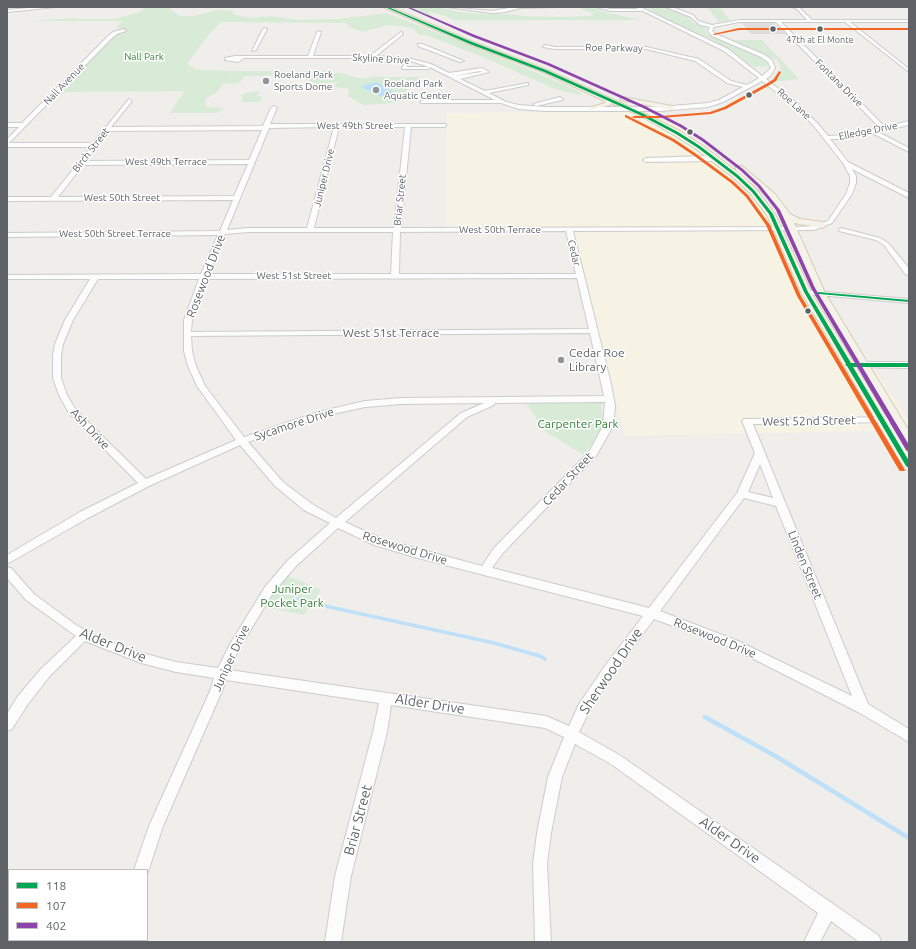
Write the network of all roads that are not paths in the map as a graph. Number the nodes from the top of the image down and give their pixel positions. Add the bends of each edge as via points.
1 (54, 7) edge
2 (386, 7) edge
3 (395, 7) edge
4 (449, 7) edge
5 (520, 7) edge
6 (556, 7) edge
7 (598, 7) edge
8 (606, 7) edge
9 (627, 7) edge
10 (637, 7) edge
11 (668, 7) edge
12 (794, 7) edge
13 (632, 9) edge
14 (643, 10) junction
15 (7, 11) edge
16 (777, 21) junction
17 (811, 21) junction
18 (846, 21) junction
19 (908, 21) edge
20 (712, 26) junction
21 (264, 29) dead end
22 (124, 30) dead end
23 (319, 32) dead end
24 (401, 33) dead end
25 (420, 44) dead end
26 (545, 46) dead end
27 (254, 50) dead end
28 (438, 51) junction
29 (427, 56) dead end
30 (310, 57) junction
31 (371, 57) junction
32 (242, 58) dead end
33 (462, 61) dead end
34 (405, 65) dead end
35 (750, 67) junction
36 (434, 68) junction
37 (756, 68) dead end
38 (774, 68) junction
39 (763, 69) dead end
40 (909, 71) edge
41 (63, 75) dead end
42 (449, 75) junction
43 (71, 77) junction
44 (455, 78) junction
45 (763, 78) junction
46 (526, 84) dead end
47 (749, 85) junction
48 (775, 87) junction
49 (484, 93) junction
50 (605, 97) junction
51 (560, 99) dead end
52 (623, 99) junction
53 (129, 101) dead end
54 (423, 102) dead end
55 (502, 102) junction
56 (548, 102) junction
57 (536, 104) dead end
58 (33, 107) dead end
59 (43, 107) junction
60 (274, 108) dead end
61 (630, 108) junction
62 (672, 108) junction
63 (562, 109) junction
64 (591, 109) junction
65 (643, 109) junction
66 (663, 118) junction
67 (909, 123) edge
68 (7, 125) edge
69 (24, 125) junction
70 (408, 125) junction
71 (444, 125) dead end
72 (337, 126) junction
73 (266, 127) junction
74 (108, 129) junction
75 (884, 129) junction
76 (874, 132) junction
77 (826, 138) junction
78 (7, 142) edge
79 (7, 145) edge
80 (94, 145) junction
81 (699, 148) junction
82 (909, 150) edge
83 (714, 159) junction
84 (251, 162) junction
85 (81, 163) junction
86 (846, 163) junction
87 (909, 196) edge
88 (236, 198) junction
89 (7, 199) edge
90 (53, 199) junction
91 (787, 216) junction
92 (824, 225) junction
93 (778, 229) junction
94 (792, 229) junction
95 (310, 230) junction
96 (397, 230) junction
97 (569, 230) junction
98 (841, 230) dead end
99 (222, 232) junction
100 (7, 235) edge
101 (909, 273) edge
102 (394, 275) junction
103 (96, 276) junction
104 (204, 276) junction
105 (580, 276) junction
106 (7, 277) edge
107 (806, 292) junction
108 (820, 293) junction
109 (909, 301) edge
110 (595, 331) junction
111 (187, 334) junction
112 (848, 365) junction
113 (863, 365) junction
114 (909, 365) edge
115 (609, 399) junction
116 (452, 401) junction
117 (495, 401) junction
118 (464, 415) junction
119 (895, 419) junction
120 (881, 420) junction
121 (747, 422) joint
122 (242, 441) junction
123 (909, 441) edge
124 (759, 454) junction
125 (909, 466) edge
126 (145, 484) junction
127 (742, 494) junction
128 (780, 503) junction
129 (337, 523) junction
130 (7, 560) edge
131 (7, 571) edge
132 (484, 571) junction
133 (650, 614) junction
134 (84, 635) junction
135 (222, 674) junction
136 (386, 698) junction
137 (863, 708) junction
138 (7, 725) edge
139 (572, 735) junction
140 (909, 736) edge
141 (142, 869) edge
142 (828, 910) junction
143 (333, 942) edge
144 (543, 942) edge
145 (812, 942) edge
146 (873, 942) edge

1 - 15 street
2 - 50 main road via 471,43 545,70
3 - 52 main road via 540,62
4 - 5 street via 492,12
5 - 6 street
7 - 13 street via 611,10
8 - 9 street
9 - 13 street
10 - 14 street, Roe Lane
11 - 20 street via 692,16 701,24
12 - 17 street
13 - 14 street
14 - 35 street, Roe Lane via 717,45
16 - 17 street
16 - 20 street via 732,21
16 - 75 street, Fontana Drive
17 - 18 street
18 - 19 street
18 - 40 street
20 - 38 street via 710,32 714,35 763,56
21 - 27 street
22 - 43 street, Nall Avenue via 115,33
23 - 30 street
24 - 31 street
25 - 28 street
26 - 47 street, Roe Parkway via 646,48 697,60 729,82
28 - 29 street
28 - 33 street
30 - 31 street, Skyline Drive
30 - 32 street, Skyline Drive
31 - 36 street, Skyline Drive via 419,60
34 - 36 street via 404,68
35 - 37 street
35 - 45 street, Roe Lane
36 - 42 street, Skyline Drive
38 - 39 street
38 - 45 street, Skyline Drive
41 - 43 street
42 - 44 street, Skyline Drive
42 - 44 street via 480,69 487,72
43 - 59 street, Nall Avenue
44 - 49 street, Skyline Drive
45 - 47 street, Skyline Drive
45 - 48 street, Roe Lane
46 - 49 street
47 - 48 street, Roe Parkway
47 - 62 street, Skyline Drive via 708,106
48 - 77 street, Roe Lane via 803,111
49 - 55 street, Skyline Drive
50 - 61 main road
50 - 64 main road via 608,104
51 - 56 street
52 - 62 main road
52 - 65 main road
53 - 74 street, Birch Street
54 - 55 street
55 - 63 street, Skyline Drive via 528,108
56 - 57 street
56 - 63 street
58 - 59 street
59 - 69 street, Nall Avenue
60 - 73 street, Rosewood Drive
61 - 64 street, Skyline Drive
61 - 65 street, Skyline Drive
61 - 81 main road
62 - 65 street, Skyline Drive
62 - 66 main road via 659,112
63 - 64 street, Skyline Drive
65 - 66 main road
66 - 91 main road via 723,155 772,196
67 - 75 street, Elledge Drive
68 - 69 street
69 - 78 street, Nall Avenue
70 - 71 street, West 49th Street
70 - 72 street, West 49th Street
70 - 96 street, Briar Street
72 - 73 street, West 49th Street
72 - 95 street, Juniper Drive
73 - 74 street, West 49th Street
73 - 84 street, Rosewood Drive
74 - 80 street, Birch Street
75 - 76 street, Elledge Drive
76 - 77 street, Elledge Drive
76 - 82 street
77 - 86 street, Roe Lane
79 - 80 street
80 - 85 street, Birch Street
81 - 83 main road
81 - 83 street via 696,152 646,158
83 - 93 main road via 753,191 771,214
84 - 85 street, West 49th Terrace
84 - 88 street, Rosewood Drive
85 - 90 street, Birch Street
86 - 87 street
86 - 92 street, Roe Lane via 853,176 852,187 832,220
88 - 90 street, West 50th Street
88 - 99 street, Rosewood Drive
89 - 90 street, West 50th Street
91 - 92 main road via 798,221
91 - 94 main road
92 - 94 street
93 - 94 street, West 50th Terrace
93 - 97 street, West 50th Terrace
93 - 107 main road
94 - 108 main road
95 - 96 street, West 50th Terrace
95 - 99 street, West 50th Terrace
96 - 97 street, West 50th Terrace
96 - 102 street, Briar Street
97 - 105 street, Cedar
98 - 101 street via 878,239 886,244
99 - 100 street, West 50th Street Terrace
99 - 104 street, Rosewood Drive
102 - 104 street, West 51st Street
102 - 105 street, West 51st Street
103 - 104 street, West 51st Street
103 - 106 street, West 51st Street
103 - 126 street, Ash Drive via 64,330 57,355 57,378 63,396 81,422
104 - 111 street, Rosewood Drive via 188,320
105 - 110 street, Cedar Street
107 - 108 street
107 - 112 main road
108 - 109 street
108 - 113 main road
110 - 111 street, West 51st Terrace
110 - 115 street, Cedar Street
111 - 122 street, Rosewood Drive via 192,366 201,386
112 - 113 street
112 - 120 main road
113 - 114 street
113 - 119 main road
115 - 117 street, Sycamore Drive
115 - 132 street, Cedar Street via 608,426 596,450 498,551
116 - 117 street, Sycamore Drive
116 - 118 street
116 - 122 street, Sycamore Drive via 365,404 290,423
117 - 118 street, Juniper Drive
118 - 129 street, Juniper Drive
119 - 120 street, West 52nd Street
119 - 123 main road
120 - 121 street, West 52nd Street
120 - 125 main road
121 - 124 street, Linden Street
122 - 126 street, Sycamore Drive
122 - 129 street, Rosewood Drive via 279,484 308,507
124 - 127 street, Sherwood Drive
124 - 128 street, Linden Street
126 - 130 street, Sycamore Drive via 84,515
127 - 128 street
127 - 133 street, Sherwood Drive
128 - 137 street, Linden Street
129 - 132 street, Rosewood Drive via 378,542
129 - 135 street, Juniper Drive via 292,563 269,590 234,647
131 - 134 street, Alder Drive via 30,598
132 - 133 street, Rosewood Drive
133 - 137 street, Rosewood Drive via 734,644
133 - 139 street, Sherwood Drive via 584,708
134 - 135 street, Alder Drive via 141,658 176,667
134 - 138 street via 45,673
135 - 136 street, Alder Drive
135 - 141 street, Juniper Drive via 156,826
136 - 139 street, Alder Drive via 546,722
136 - 143 street, Briar Street via 380,732 343,876
137 - 140 street, Rosewood Drive
139 - 142 street, Alder Drive via 616,760
139 - 144 street, Sherwood Drive via 555,777 544,833 540,864
142 - 145 street
142 - 146 street

